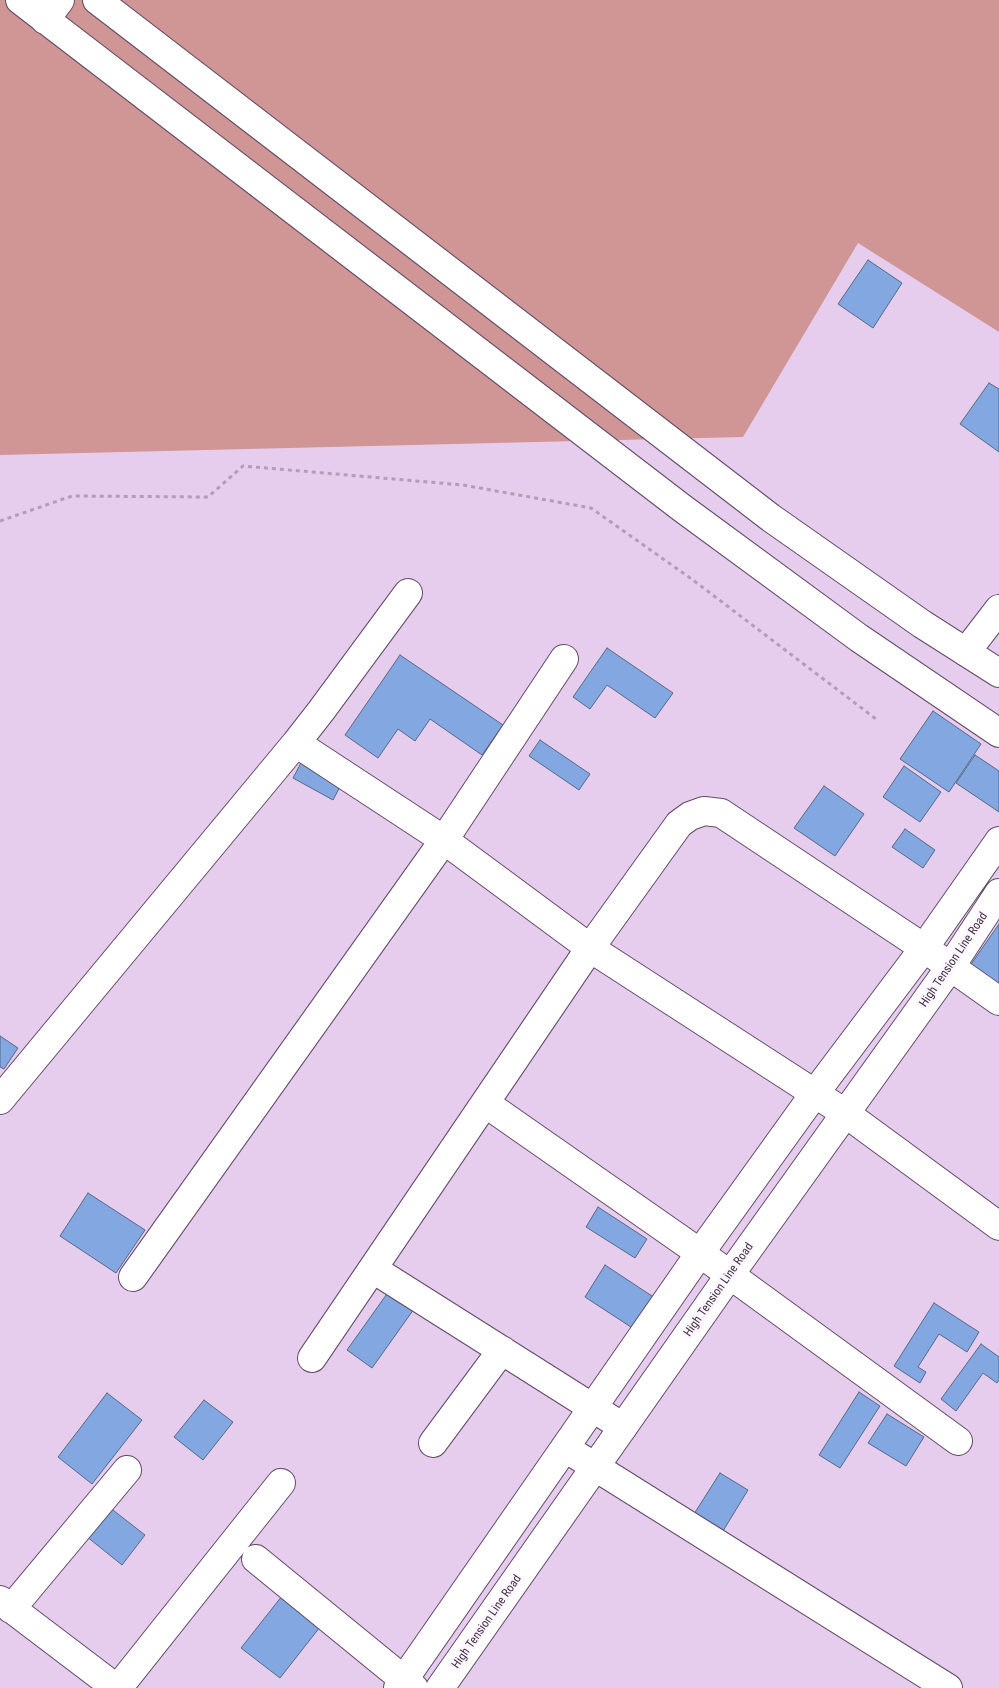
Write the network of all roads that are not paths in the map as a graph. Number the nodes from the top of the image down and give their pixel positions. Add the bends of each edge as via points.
1 (20, 0) edge
2 (97, 0) edge
3 (53, 10) edge
4 (408, 593) dead end
5 (999, 609) edge
6 (966, 652) junction
7 (564, 659) dead end
8 (999, 673) edge
9 (999, 733) edge
10 (296, 743) junction
11 (444, 840) junction
12 (999, 841) edge
13 (999, 893) edge
14 (590, 948) junction
15 (924, 948) junction
16 (951, 966) junction
17 (999, 1001) edge
18 (815, 1093) junction
19 (0, 1100) edge
20 (485, 1103) junction
21 (846, 1114) junction
22 (999, 1226) edge
23 (700, 1253) junction
24 (373, 1269) junction
25 (729, 1276) junction
26 (133, 1277) dead end
27 (502, 1350) junction
28 (312, 1358) dead end
29 (593, 1407) junction
30 (623, 1427) junction
31 (958, 1441) dead end
32 (433, 1443) dead end
33 (565, 1448) junction
34 (595, 1467) junction
35 (127, 1470) dead end
36 (280, 1483) dead end
37 (256, 1559) dead end
38 (6, 1604) edge
39 (405, 1685) edge
40 (117, 1688) edge
41 (440, 1688) edge
42 (948, 1688) edge

1 - 3 street
2 - 6 street via 771,518
3 - 9 street via 682,508 859,638
4 - 10 street
5 - 6 street
6 - 8 street
7 - 11 street
10 - 11 street
10 - 19 street
11 - 14 street
11 - 26 street
12 - 15 street
13 - 16 street, High Tension Line Road
14 - 15 street via 679,824 704,811 721,814
14 - 18 street
14 - 20 street
15 - 16 street
15 - 18 street
16 - 17 street
16 - 21 street, High Tension Line Road
18 - 21 street
18 - 23 street
20 - 23 street
20 - 24 street
21 - 22 street
21 - 25 street, High Tension Line Road
23 - 25 street
23 - 29 street
24 - 27 street
24 - 28 street
25 - 30 street, High Tension Line Road
25 - 31 street
27 - 29 street
27 - 32 street
29 - 30 street
29 - 33 street
30 - 34 street, High Tension Line Road
33 - 34 street
33 - 39 street
34 - 41 street, High Tension Line Road
34 - 42 street
35 - 38 street
36 - 40 street
37 - 39 street
38 - 40 street

